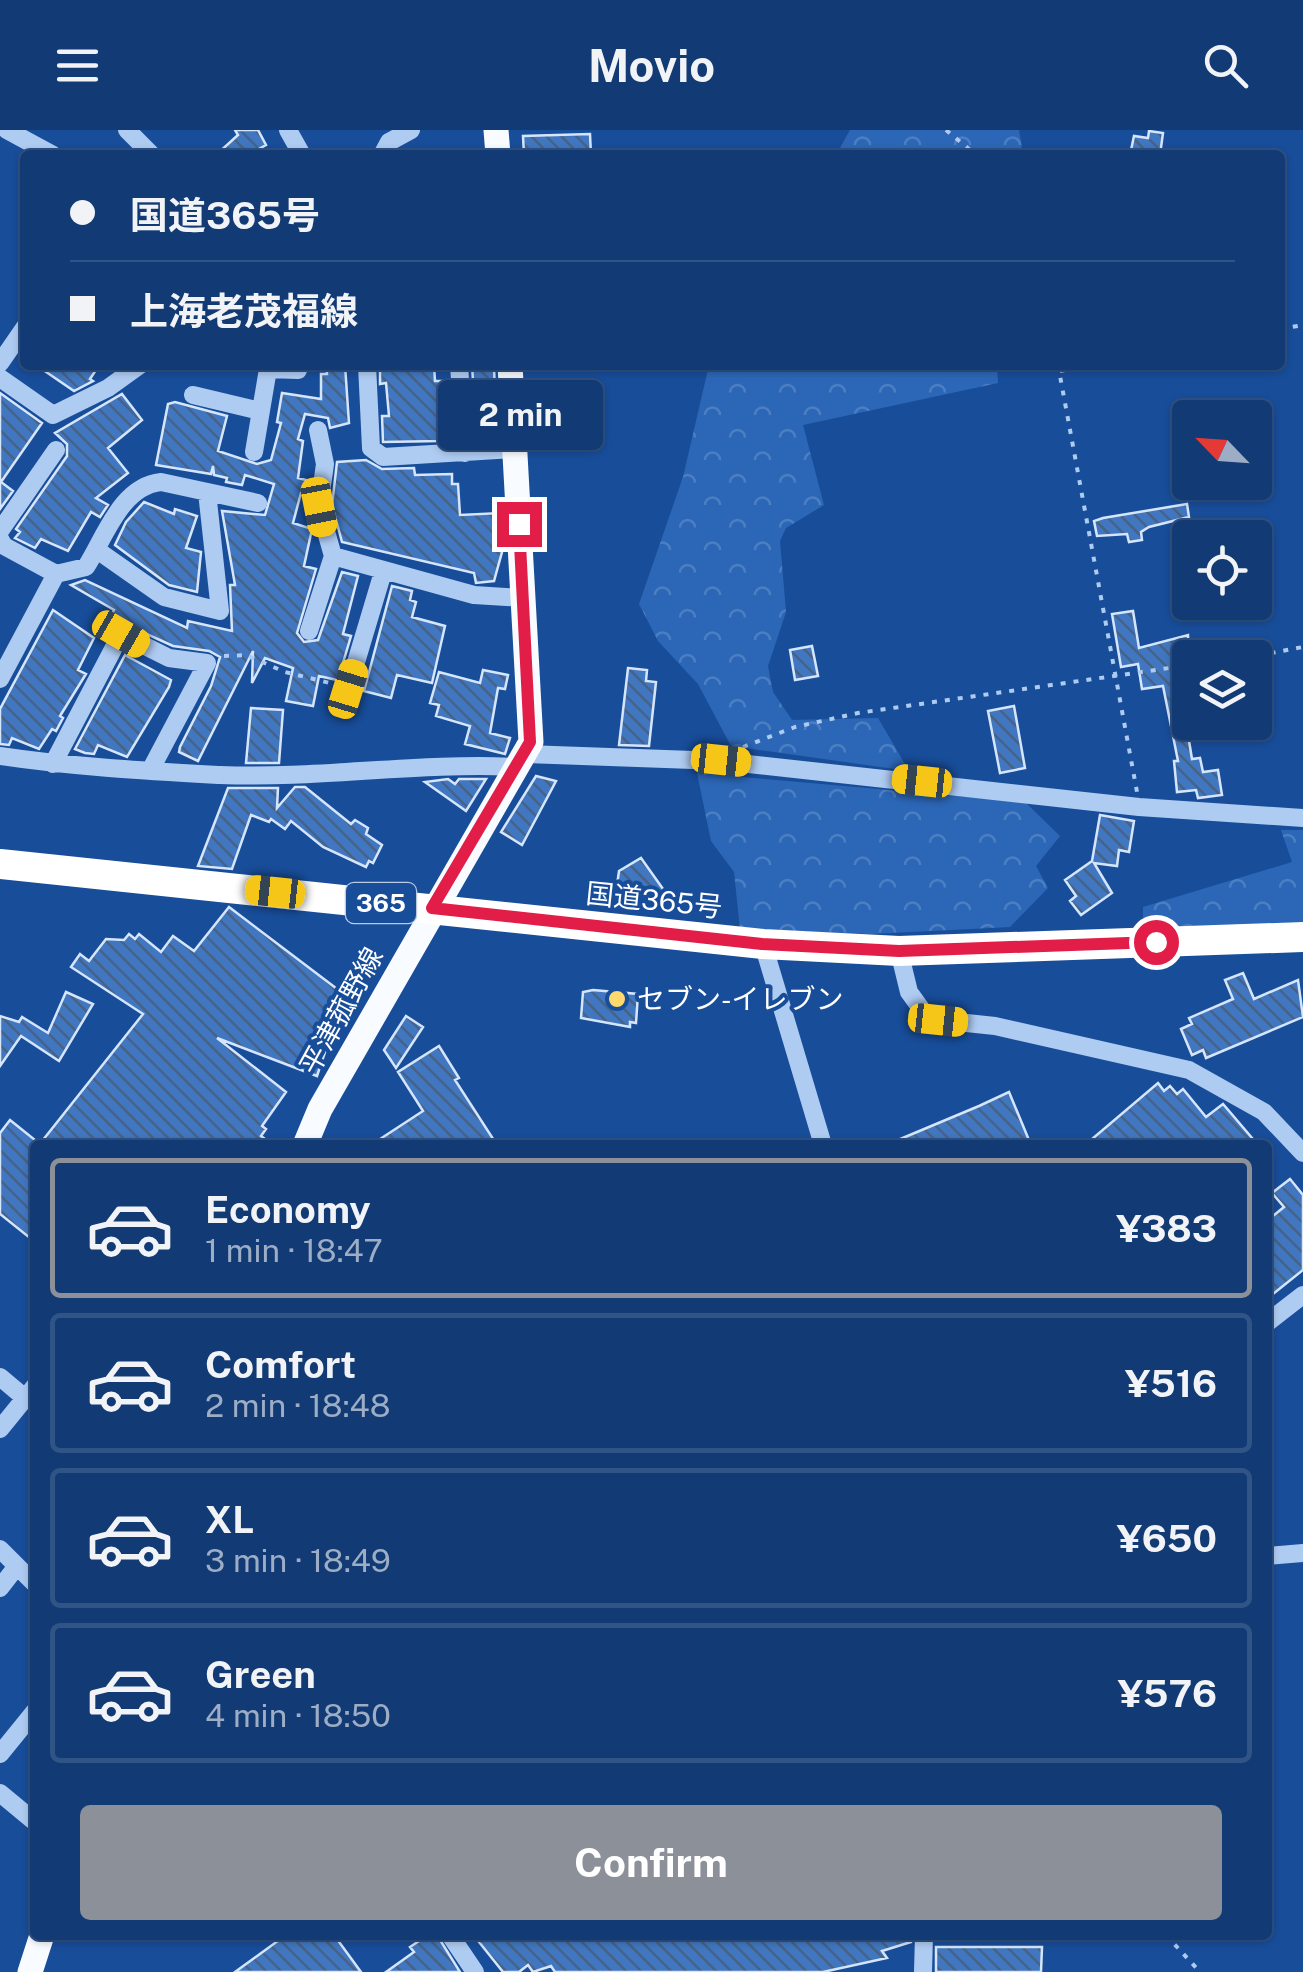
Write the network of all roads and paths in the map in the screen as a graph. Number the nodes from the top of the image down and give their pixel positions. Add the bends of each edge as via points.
1 (7, 130) edge
2 (127, 130) edge
3 (410, 130) edge
4 (946, 130) edge
5 (386, 142) edge
6 (44, 150) edge
7 (147, 150) edge
8 (970, 150) edge
9 (20, 334) edge
10 (0, 363) edge
11 (133, 370) edge
12 (268, 370) edge
13 (368, 370) edge
14 (459, 370) edge
15 (510, 370) edge
16 (1059, 370) edge
17 (0, 378) edge
18 (193, 396) dead end
19 (260, 410) junction
20 (318, 430) dead end
21 (515, 449) junction
22 (56, 450) dead end
23 (254, 452) dead end
24 (465, 453) junction
25 (207, 492) junction
26 (258, 503) dead end
27 (0, 531) edge
28 (0, 540) edge
29 (97, 550) junction
30 (333, 556) junction
31 (383, 572) junction
32 (56, 574) junction
33 (524, 598) junction
34 (309, 631) dead end
35 (1303, 647) edge
36 (1272, 653) edge
37 (207, 663) junction
38 (1172, 668) edge
39 (1117, 675) junction
40 (0, 679) edge
41 (348, 689) joint
42 (0, 756) edge
43 (522, 760) junction
44 (721, 760) junction
45 (53, 764) junction
46 (151, 769) junction
47 (1139, 807) junction
48 (1303, 818) edge
49 (0, 864) edge
50 (432, 908) junction
51 (1303, 937) edge
52 (762, 944) junction
53 (899, 951) junction
54 (307, 1140) edge
55 (821, 1140) edge
56 (1303, 1152) edge
57 (1303, 1295) edge
58 (1272, 1319) edge
59 (0, 1377) edge
60 (30, 1392) edge
61 (0, 1429) edge
62 (0, 1549) edge
63 (1303, 1553) edge
64 (1272, 1556) edge
65 (17, 1566) junction
66 (30, 1579) edge
67 (0, 1588) edge
68 (30, 1717) edge
69 (0, 1754) edge
70 (0, 1793) edge
71 (30, 1818) edge
72 (40, 1940) edge
73 (453, 1940) edge
74 (924, 1940) edge
75 (1171, 1940) edge
76 (30, 1972) edge
77 (475, 1972) edge
78 (923, 1972) edge
79 (1200, 1972) edge

1 - 6 street
2 - 7 street
3 - 5 street
4 - 8 path
9 - 10 street
11 - 17 street via 53,415
12 - 19 street
13 - 24 street via 371,448 383,458
14 - 24 street
15 - 21 main road
16 - 39 path
18 - 19 street
19 - 23 street
20 - 30 street via 325,464 319,507
21 - 24 street
21 - 33 main road
22 - 27 street
25 - 26 street
25 - 29 street via 146,483 125,501
25 - 29 street via 220,611 164,597
28 - 32 street
29 - 32 street via 86,567
30 - 31 street
30 - 34 street
31 - 33 street via 474,594
31 - 41 street
32 - 40 street
33 - 43 main road via 530,742
35 - 36 path
37 - 41 path via 246,654
37 - 45 street via 169,658 121,634
37 - 46 street
38 - 39 path
39 - 44 path via 858,713 765,736
39 - 47 path
42 - 45 street
43 - 44 street
43 - 46 street via 220,775
43 - 50 main road, 平津菰野線
44 - 47 street
45 - 46 street
47 - 48 street
49 - 50 highway, 国道365号 / 365
50 - 52 highway, 国道365号 / 365
50 - 54 main road, 平津菰野線
51 - 53 highway, 国道365号 / 365
52 - 53 highway, 国道365号 / 365
52 - 55 street
53 - 56 street via 909,992 938,1020 995,1026 1188,1070 1264,1112
57 - 58 street
59 - 60 street
60 - 61 street
62 - 65 street
63 - 64 street
65 - 66 street
65 - 67 street
68 - 69 street
70 - 71 street
72 - 76 main road
73 - 77 street
74 - 78 street
75 - 79 path

